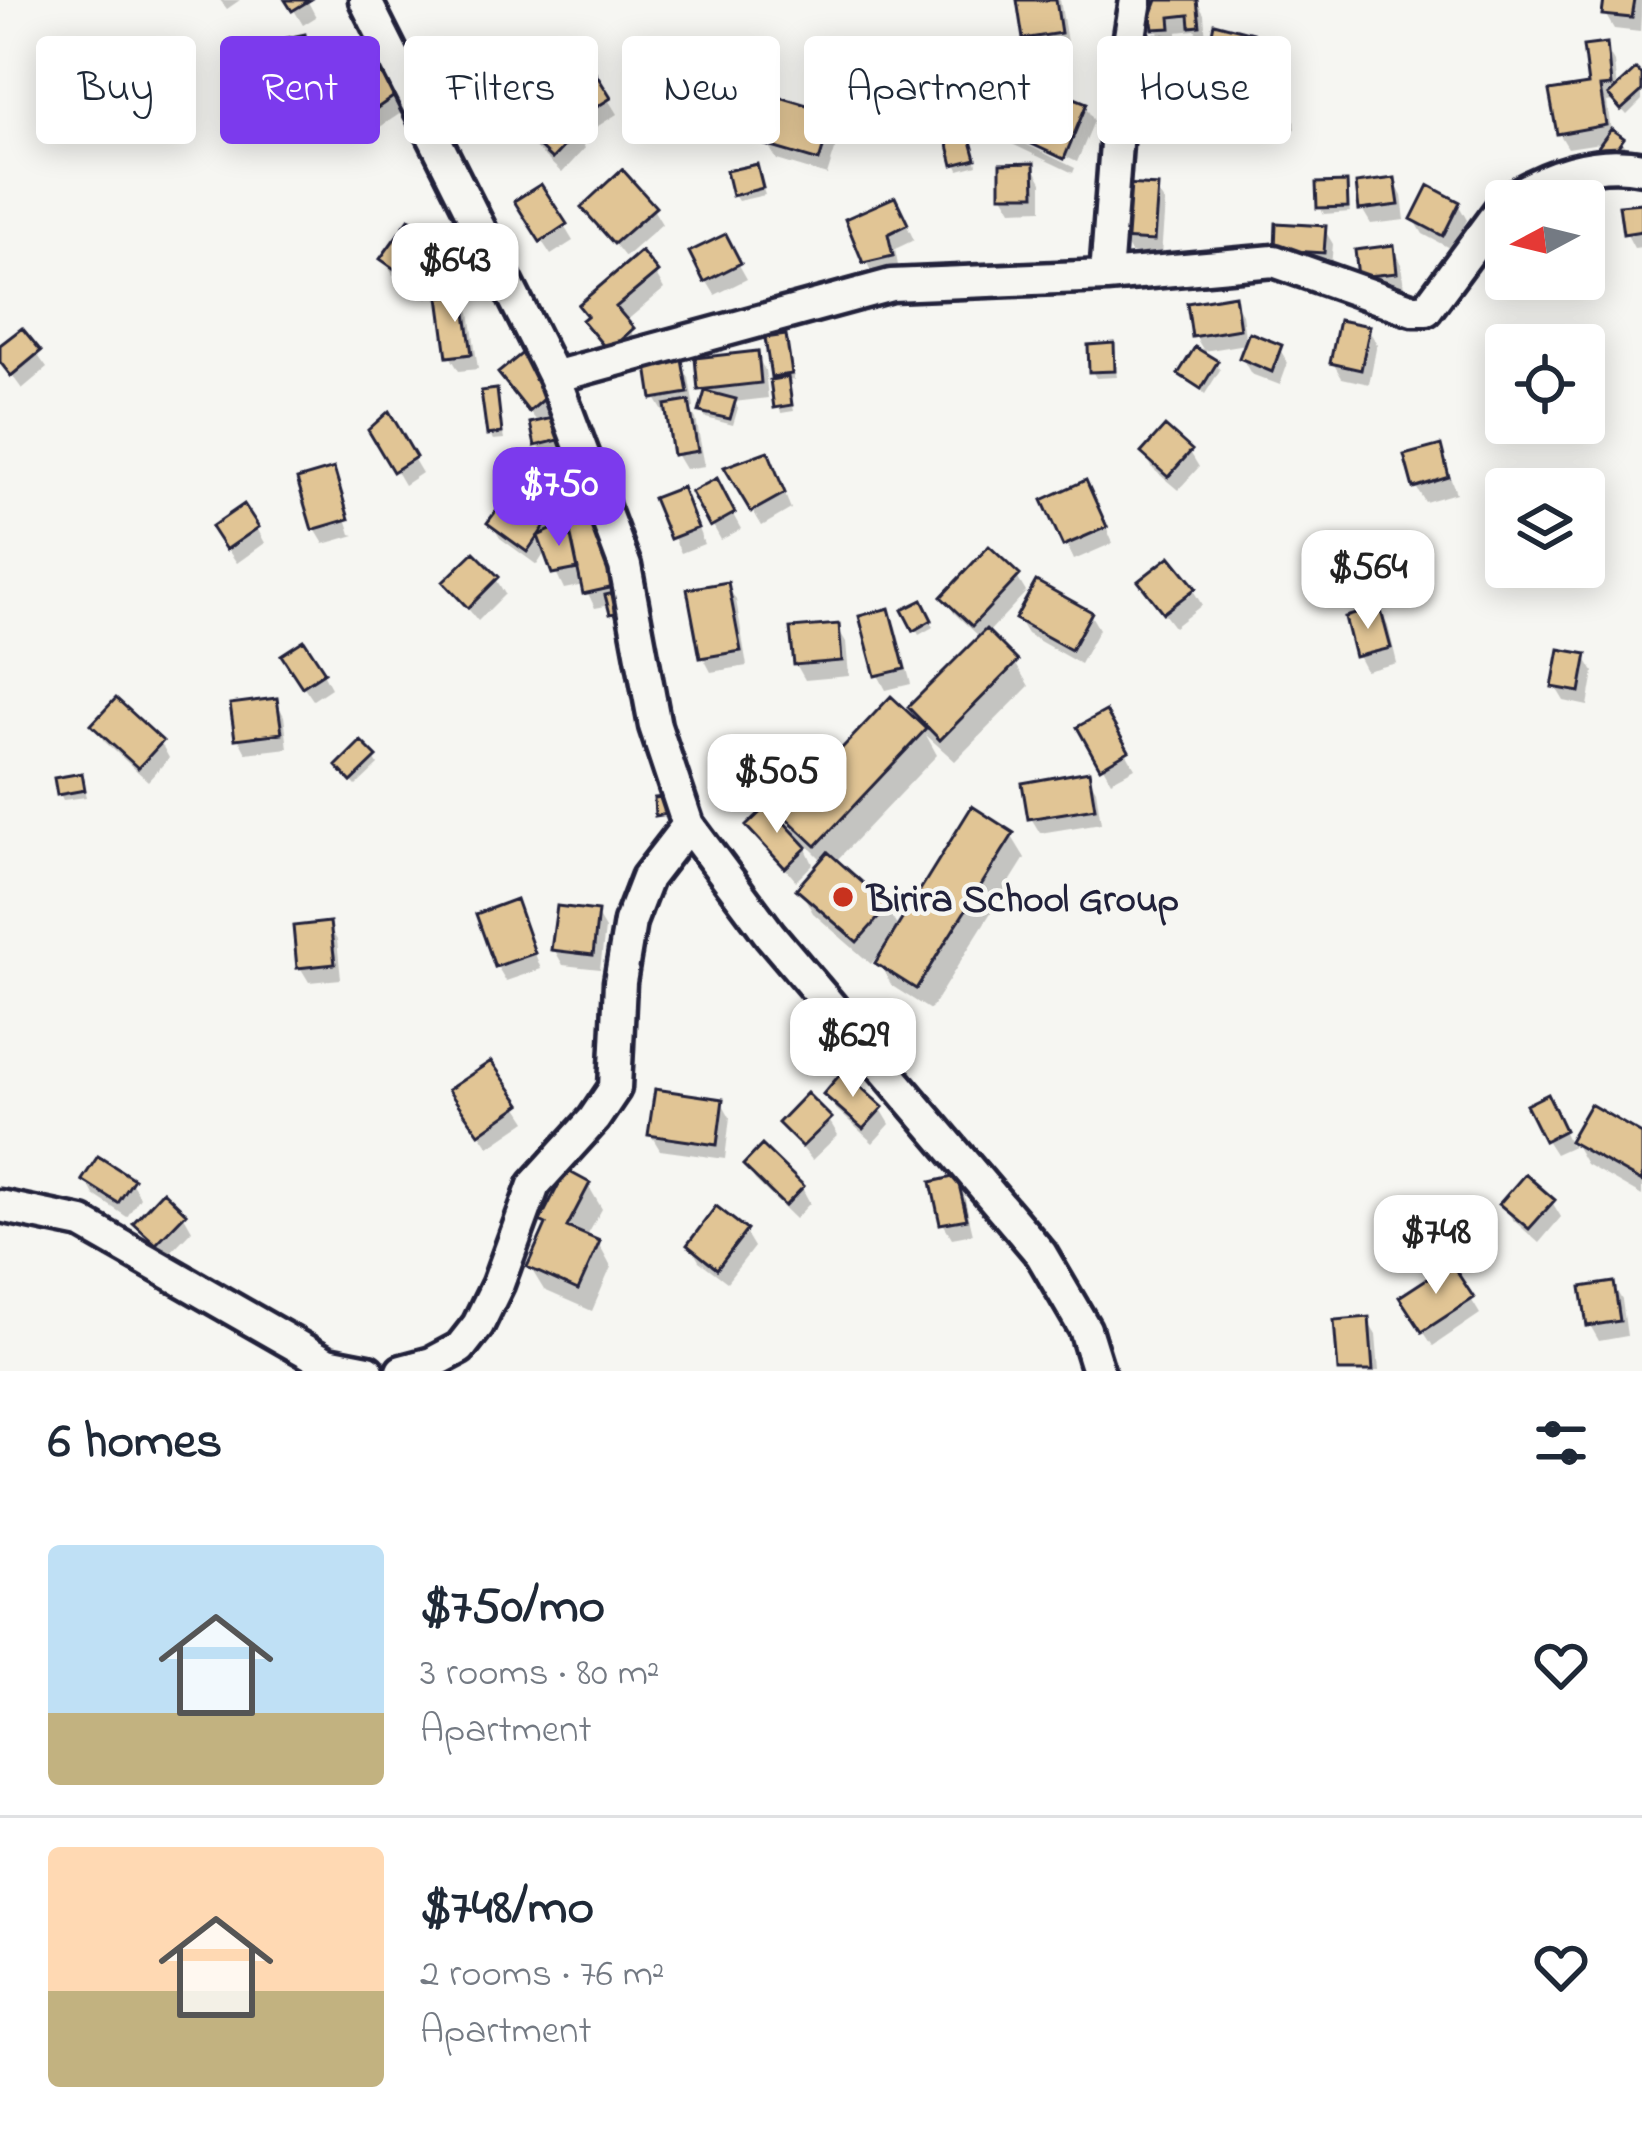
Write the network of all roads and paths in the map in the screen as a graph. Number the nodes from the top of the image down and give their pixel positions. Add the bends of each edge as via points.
1 (365, 0) edge
2 (1136, 0) edge
3 (1642, 168) edge
4 (1552, 180) edge
5 (1485, 231) edge
6 (1106, 276) junction
7 (554, 377) junction
8 (688, 824) junction
9 (0, 1206) edge
10 (368, 1371) edge
11 (402, 1371) edge
12 (1099, 1371) edge

1 - 7 street
2 - 6 street
3 - 4 street
5 - 6 street via 1426,310 1274,261
6 - 7 street via 891,285
7 - 8 street via 625,566 655,726
8 - 11 street via 646,878 630,922 615,1088 535,1185 498,1285 460,1348
8 - 12 street via 770,935 1041,1254 1085,1329
9 - 10 street via 82,1223 327,1363

